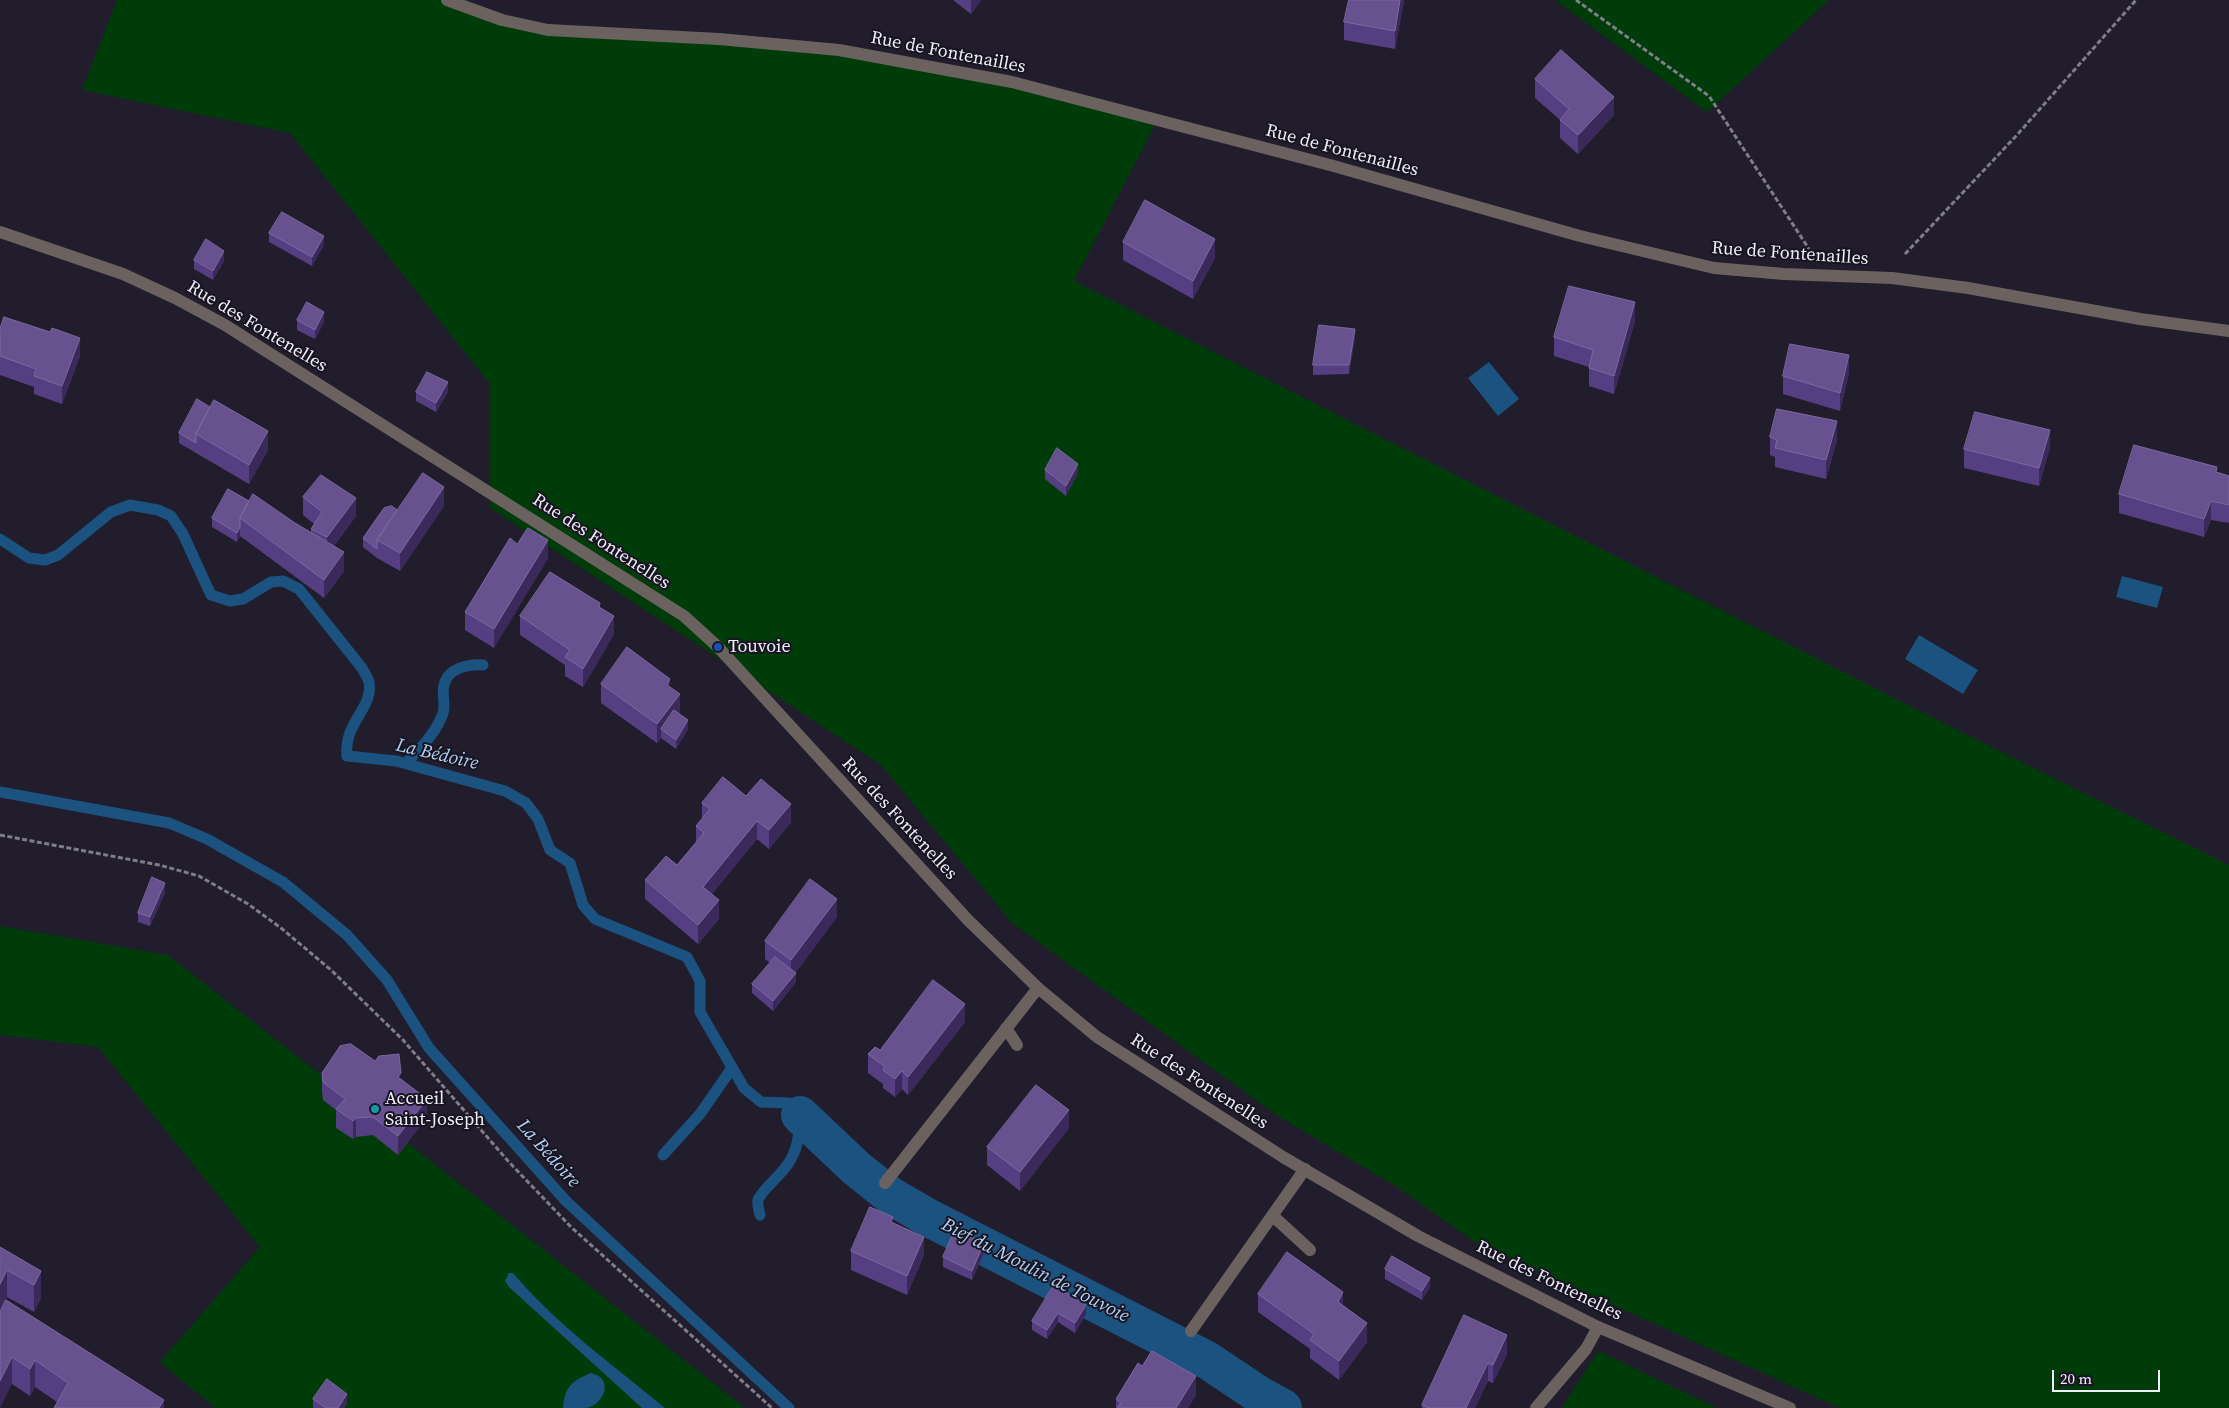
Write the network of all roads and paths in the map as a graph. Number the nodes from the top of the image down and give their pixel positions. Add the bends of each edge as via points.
1 (447, 0) edge
2 (1576, 0) edge
3 (2136, 0) edge
4 (0, 232) edge
5 (1826, 276) junction
6 (1892, 278) junction
7 (2229, 331) edge
8 (0, 835) edge
9 (1038, 988) junction
10 (1006, 1028) junction
11 (1016, 1046) dead end
12 (1305, 1170) junction
13 (886, 1182) dead end
14 (1273, 1216) junction
15 (1310, 1250) dead end
16 (1598, 1327) junction
17 (1190, 1331) dead end
18 (772, 1408) edge
19 (1536, 1408) edge
20 (1790, 1408) edge

1 - 5 street, Rue de Fontenailles via 502,20 548,30 719,39 839,50 1012,82 1330,165 1580,236 1714,268
2 - 5 path via 1710,96
3 - 6 path via 2017,135 1902,256
4 - 9 street, Rue des Fontenelles via 123,274 225,325 684,616 718,647 968,920
5 - 6 street, Rue de Fontenailles
6 - 7 street, Rue de Fontenailles
8 - 18 path via 159,865 198,876 248,904 281,928 331,970 403,1040 508,1161 571,1227
9 - 10 street
9 - 12 street, Rue des Fontenelles via 1097,1037
10 - 11 street
10 - 13 street
12 - 14 street
12 - 16 street, Rue des Fontenelles via 1418,1236
14 - 15 street
14 - 17 street
16 - 19 street via 1586,1349
16 - 20 street, Rue des Fontenelles

